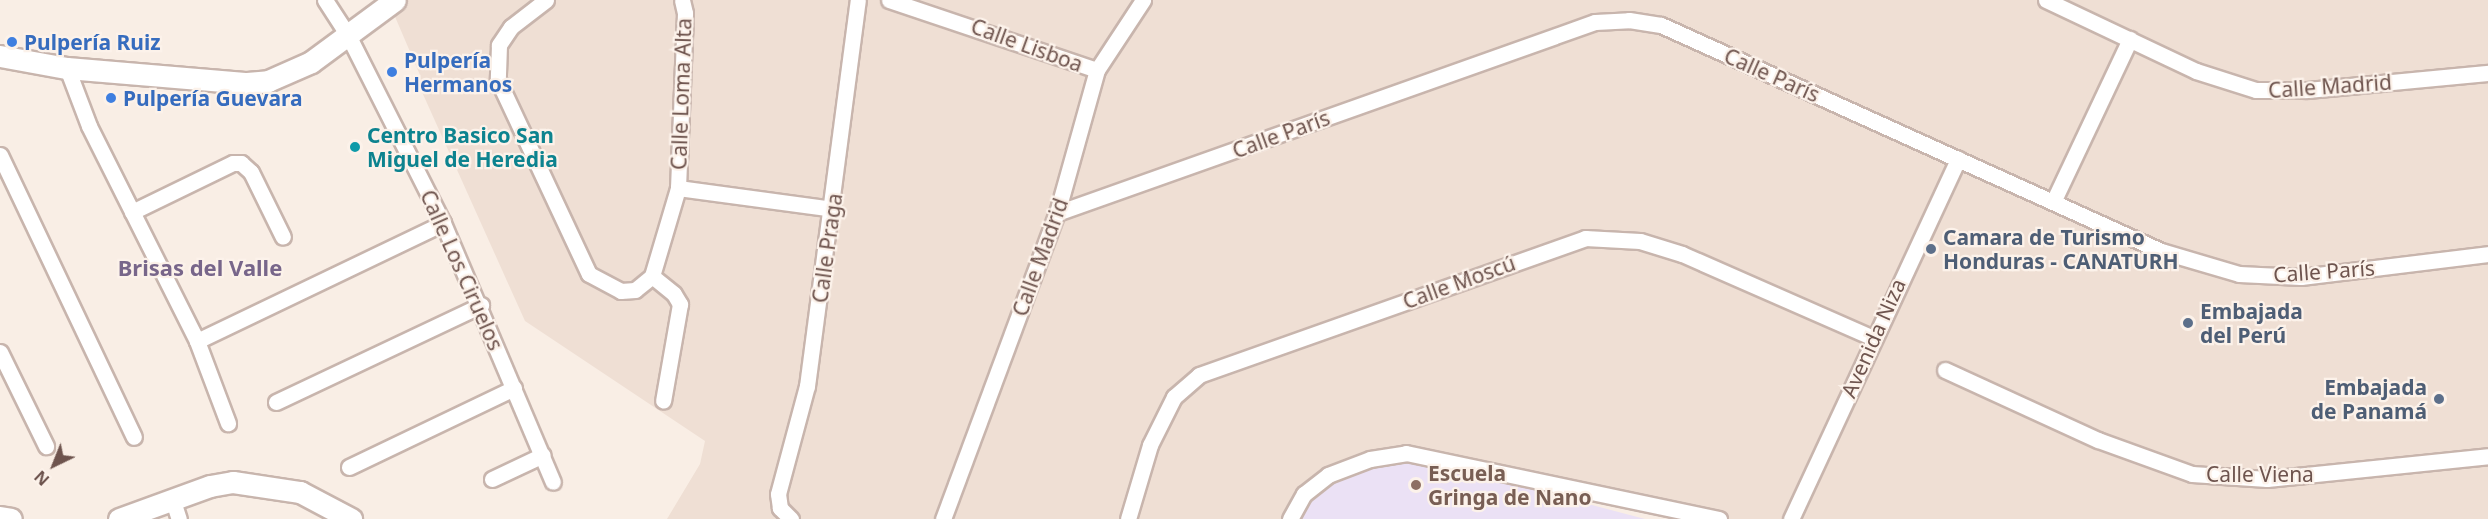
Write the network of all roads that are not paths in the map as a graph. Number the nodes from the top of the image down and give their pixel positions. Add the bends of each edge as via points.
1 (325, 0) edge
2 (396, 0) edge
3 (546, 0) edge
4 (682, 0) edge
5 (858, 0) edge
6 (889, 0) edge
7 (1143, 0) edge
8 (2046, 0) edge
9 (348, 37) junction
10 (2130, 39) junction
11 (0, 56) edge
12 (67, 68) junction
13 (1097, 70) junction
14 (2488, 73) edge
15 (0, 155) edge
16 (1958, 159) junction
17 (678, 188) junction
18 (2054, 200) junction
19 (833, 210) junction
20 (132, 212) junction
21 (1057, 213) junction
22 (443, 223) junction
23 (283, 237) dead end
24 (2488, 254) edge
25 (652, 276) junction
26 (481, 304) junction
27 (1873, 338) junction
28 (196, 341) junction
29 (0, 352) edge
30 (1945, 370) dead end
31 (514, 388) junction
32 (663, 401) dead end
33 (276, 402) dead end
34 (228, 423) dead end
35 (134, 437) dead end
36 (46, 446) dead end
37 (543, 455) junction
38 (2488, 456) edge
39 (349, 467) dead end
40 (492, 479) dead end
41 (554, 482) dead end
42 (176, 510) edge
43 (0, 516) edge
44 (11, 519) edge
45 (119, 519) edge
46 (351, 519) edge
47 (791, 519) edge
48 (943, 519) edge
49 (1128, 519) edge
50 (1290, 519) edge
51 (1719, 519) edge
52 (1791, 519) edge

1 - 9 street, Calle Los Ciruelos
2 - 9 main road
3 - 25 street via 511,27 500,45 498,80 589,274 621,291 635,290
4 - 17 street, Calle Loma Alta via 685,13
5 - 19 street, Calle Praga
6 - 13 street, Calle Lisboa
7 - 13 street, Calle Madrid
8 - 10 street, Calle Madrid
9 - 12 main road via 290,74 268,81 247,83
9 - 22 street, Calle Los Ciruelos
10 - 14 street, Calle Madrid via 2196,71 2256,90 2307,90
10 - 18 street
11 - 12 main road
12 - 20 street via 89,126
13 - 21 street, Calle Madrid
15 - 35 street
16 - 18 street, Calle París
16 - 21 street, Calle París via 1662,25 1629,20 1595,22
16 - 27 street, Avenida Niza
17 - 19 street, Calle Loma Alta
17 - 25 street, Calle Loma Alta
18 - 24 street, Calle París via 2161,250 2239,274 2301,277
19 - 47 street, Calle Praga via 807,386 778,494 780,508
20 - 23 street via 233,163 241,163 251,172
20 - 28 street
21 - 48 street, Calle Madrid
22 - 26 street, Calle Los Ciruelos
22 - 28 street
25 - 32 street via 680,304
26 - 31 street, Calle Los Ciruelos
26 - 33 street
27 - 49 street, Calle Moscú via 1682,254 1640,241 1585,238 1199,375 1174,397 1150,445
27 - 52 street, Avenida Niza
28 - 34 street
29 - 36 street
30 - 38 street, Calle Viena via 2098,440 2192,474 2267,478
31 - 37 street, Calle Los Ciruelos
31 - 39 street
37 - 40 street
37 - 41 street, Calle Los Ciruelos
42 - 45 main road
42 - 46 main road via 210,486 256,483 300,492
43 - 44 main road
50 - 51 street via 1305,494 1328,475 1370,459 1406,453

